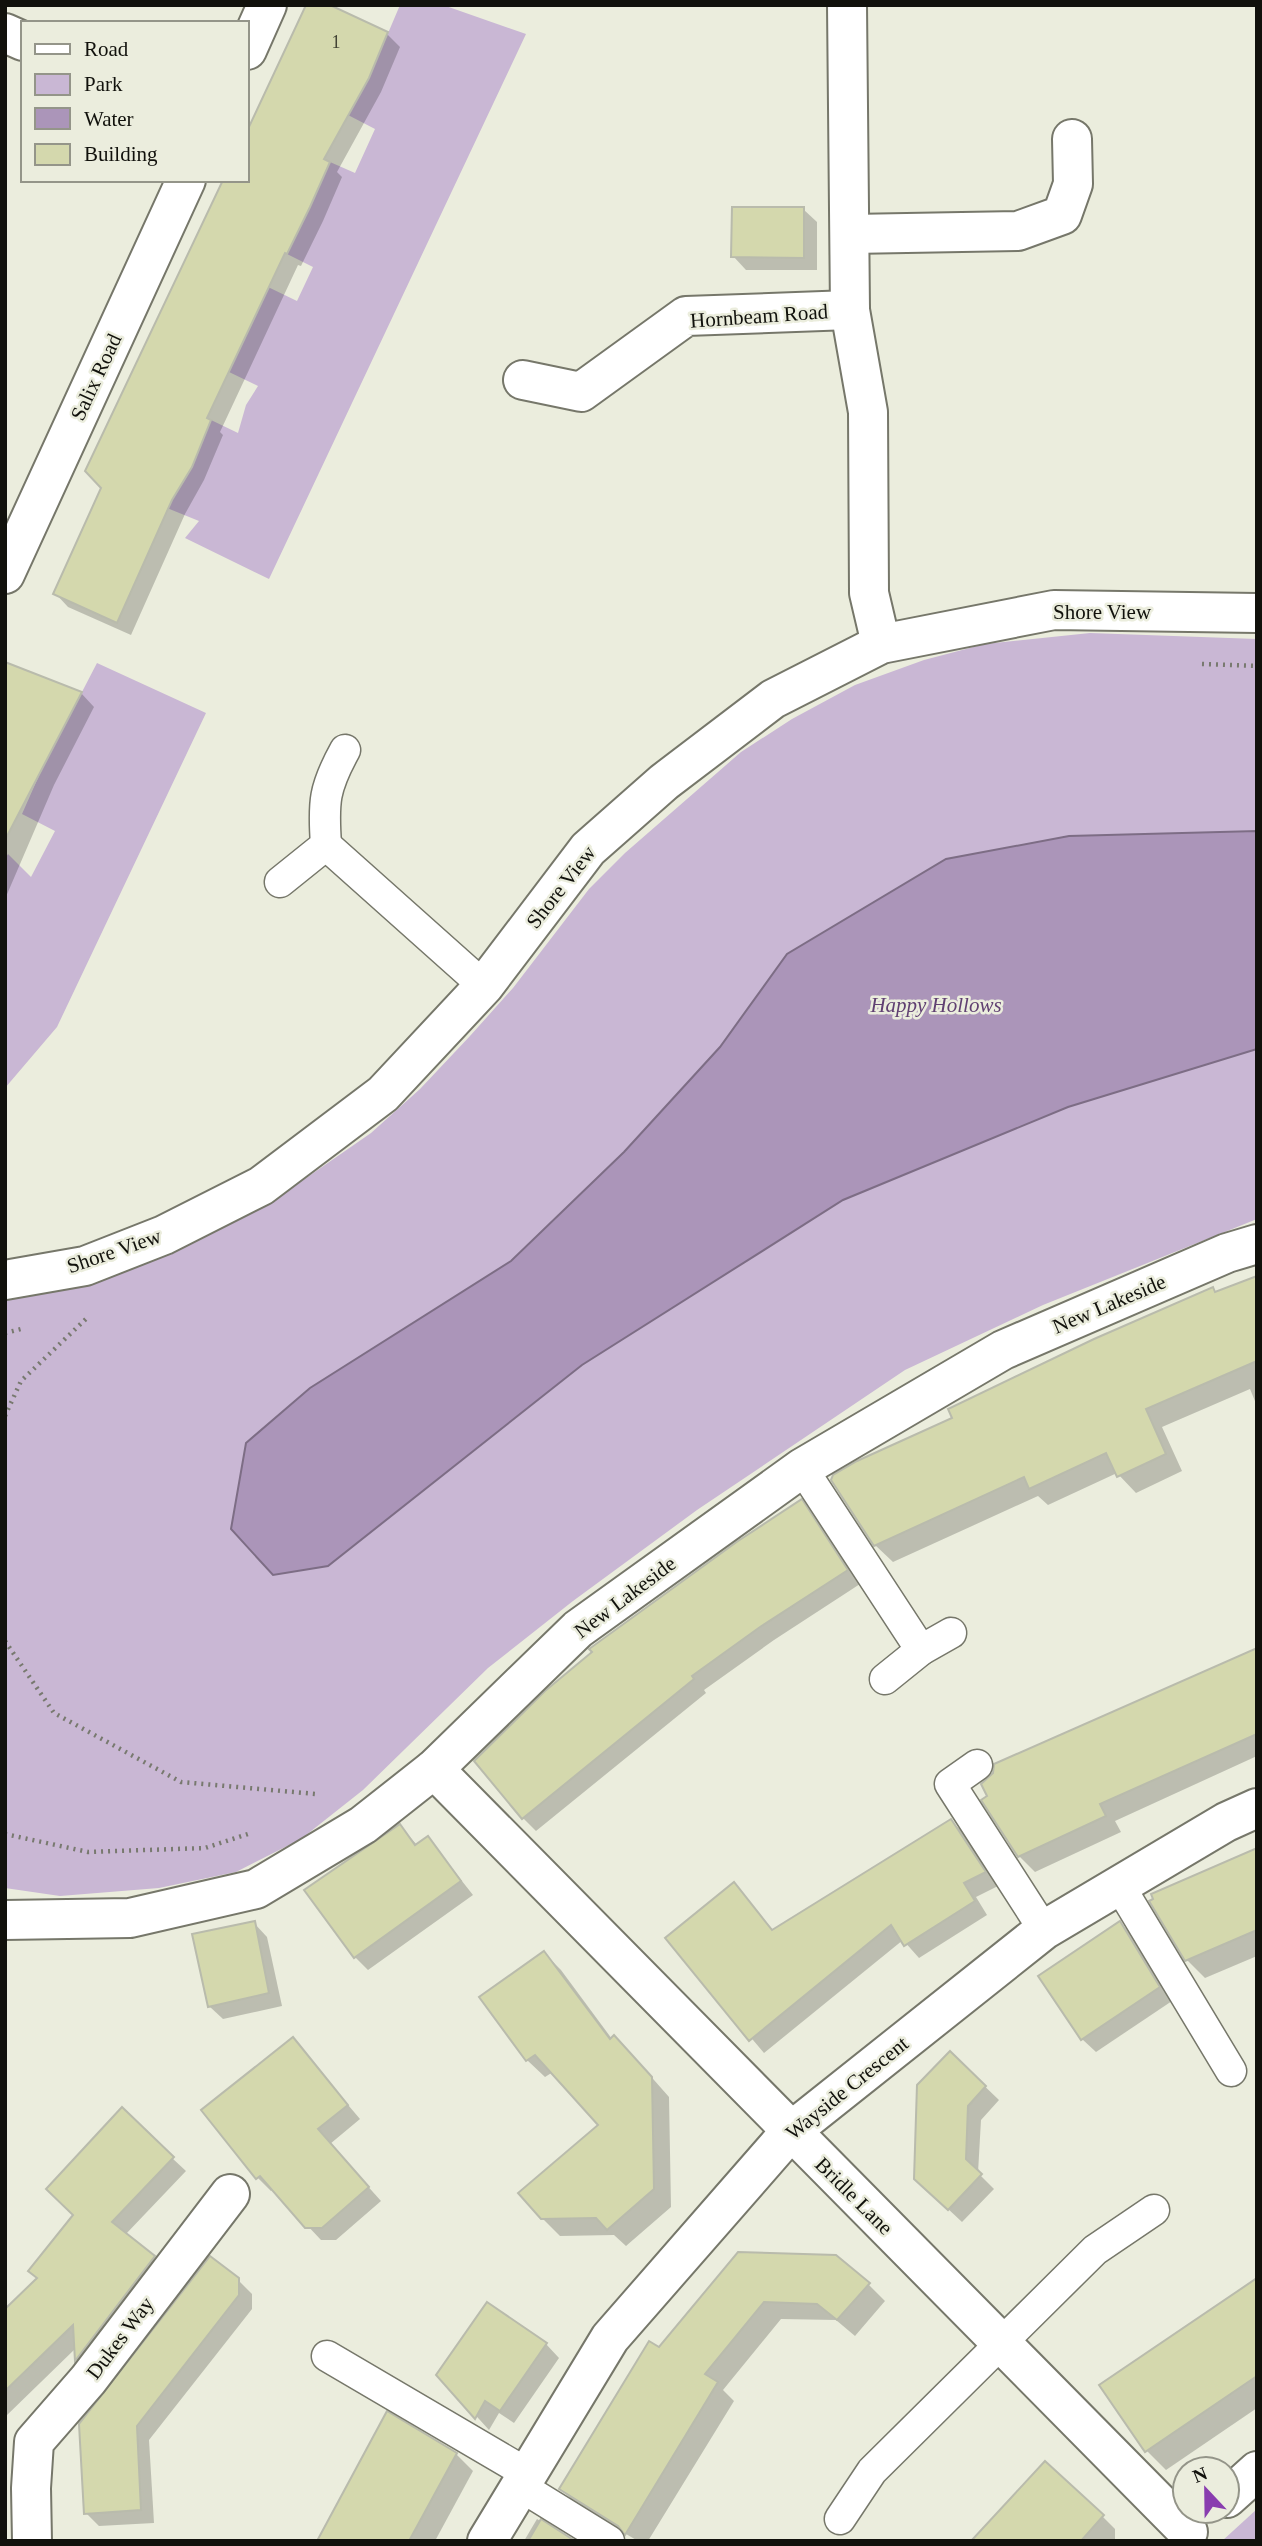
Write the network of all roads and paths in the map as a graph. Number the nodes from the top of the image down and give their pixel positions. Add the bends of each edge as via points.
1 (267, 5) edge
2 (847, 5) edge
3 (5, 33) edge
4 (21, 40) edge
5 (248, 48) edge
6 (1072, 139) dead end
7 (185, 182) edge
8 (851, 234) junction
9 (850, 310) junction
10 (523, 380) dead end
11 (5, 574) edge
12 (1257, 613) edge
13 (881, 644) junction
14 (1191, 663) dead end
15 (1257, 666) edge
16 (345, 750) dead end
17 (326, 845) junction
18 (280, 882) dead end
19 (484, 986) junction
20 (1257, 1244) edge
21 (5, 1280) edge
22 (92, 1313) dead end
23 (5, 1416) edge
24 (802, 1468) junction
25 (951, 1633) dead end
26 (5, 1641) edge
27 (921, 1650) junction
28 (885, 1679) dead end
29 (978, 1765) dead end
30 (434, 1769) junction
31 (325, 1788) dead end
32 (314, 1796) junction
33 (304, 1802) dead end
34 (1257, 1808) edge
35 (263, 1829) dead end
36 (5, 1834) edge
37 (1119, 1885) junction
38 (5, 1920) edge
39 (1044, 1930) junction
40 (1231, 2070) dead end
41 (790, 2132) junction
42 (230, 2193) dead end
43 (1154, 2210) dead end
44 (1001, 2344) junction
45 (327, 2356) dead end
46 (1257, 2471) edge
47 (524, 2480) junction
48 (1241, 2485) edge
49 (18, 2489) edge
50 (840, 2519) dead end
51 (1193, 2528) edge
52 (32, 2541) edge
53 (487, 2541) edge
54 (609, 2541) edge

1 - 5 street
2 - 8 street, Hornbeam Road
3 - 4 street
6 - 8 street via 1073,184 1062,215 1017,231
7 - 11 street, Salix Road
8 - 9 street, Hornbeam Road
9 - 10 street, Hornbeam Road via 686,316 581,392
9 - 13 street, Hornbeam Road via 868,412 869,593
12 - 13 street, Shore View via 1054,610
13 - 19 street, Shore View via 773,699 664,782 588,849
14 - 15 path
16 - 17 lane via 327,783
17 - 18 lane
17 - 19 lane
19 - 21 street, Shore View via 383,1094 261,1186 164,1235 85,1266
20 - 24 street, New Lakeside via 1003,1350
22 - 23 path via 21,1381
24 - 27 lane
24 - 30 street, New Lakeside via 578,1629
25 - 27 lane
26 - 32 path via 54,1713 181,1782
27 - 28 lane
29 - 39 lane via 950,1784
30 - 38 street, New Lakeside via 363,1825 256,1889 130,1918
30 - 41 street, Bridle Lane
31 - 32 path
32 - 33 path
34 - 37 street, Wayside Crescent
35 - 36 path via 205,1848 88,1852
37 - 39 street, Wayside Crescent
37 - 40 lane
39 - 41 street, Wayside Crescent
41 - 44 street, Bridle Lane
41 - 47 street, Wayside Crescent via 610,2338
42 - 49 street, Dukes Way via 88,2380 34,2442
43 - 44 lane via 1095,2250
44 - 50 lane via 872,2471
44 - 51 street, Bridle Lane
45 - 47 lane
46 - 48 street
47 - 53 street, Wayside Crescent
47 - 54 lane
49 - 52 street, Dukes Way

